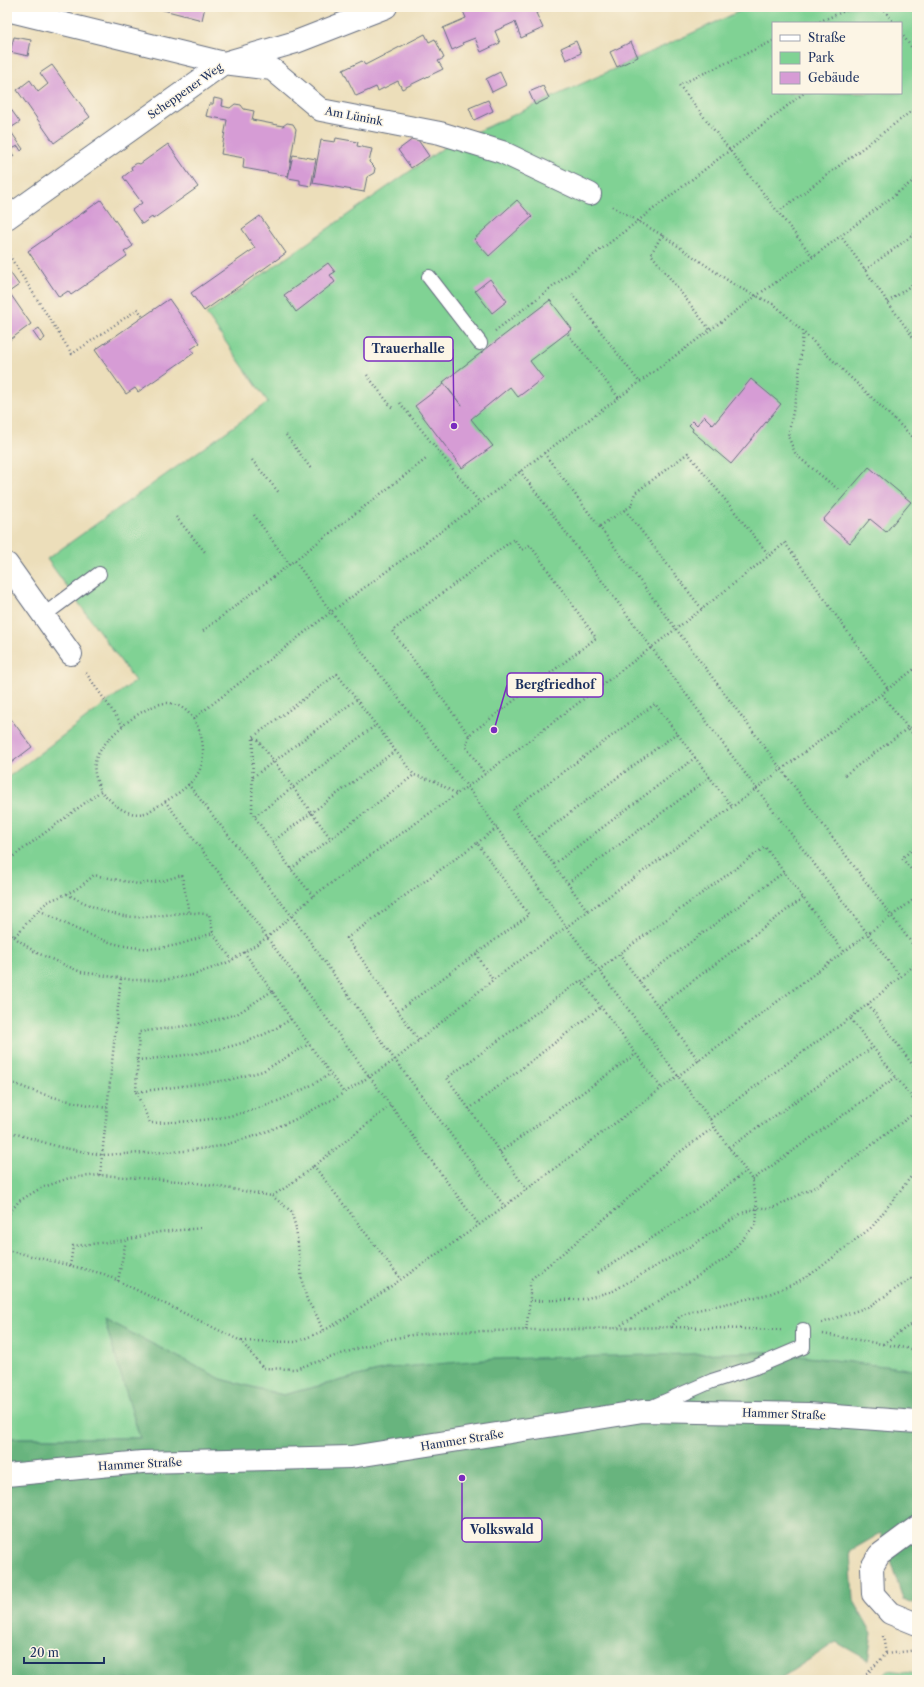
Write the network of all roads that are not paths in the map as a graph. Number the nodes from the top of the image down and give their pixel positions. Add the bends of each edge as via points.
1 (386, 7) edge
2 (7, 10) edge
3 (224, 63) junction
4 (590, 194) road end
5 (7, 218) edge
6 (429, 277) dead end
7 (480, 343) road end
8 (7, 564) edge
9 (99, 574) dead end
10 (44, 616) junction
11 (71, 654) road end
12 (803, 1330) road end
13 (643, 1411) junction
14 (917, 1422) edge
15 (7, 1474) edge
16 (917, 1527) edge
17 (917, 1624) edge

1 - 3 street, Scheppener Weg via 296,42
2 - 3 street, Am Lünink
3 - 4 street, Am Lünink via 272,68 321,110 440,133 502,152
3 - 5 street, Scheppener Weg
6 - 7 lane
8 - 10 street
9 - 10 lane
10 - 11 street
12 - 13 lane via 803,1347 753,1368 712,1381
13 - 14 street, Hammer Straße via 808,1414
13 - 15 street, Hammer Straße via 351,1457 142,1462
16 - 17 street via 879,1555 872,1567 873,1594 890,1613

